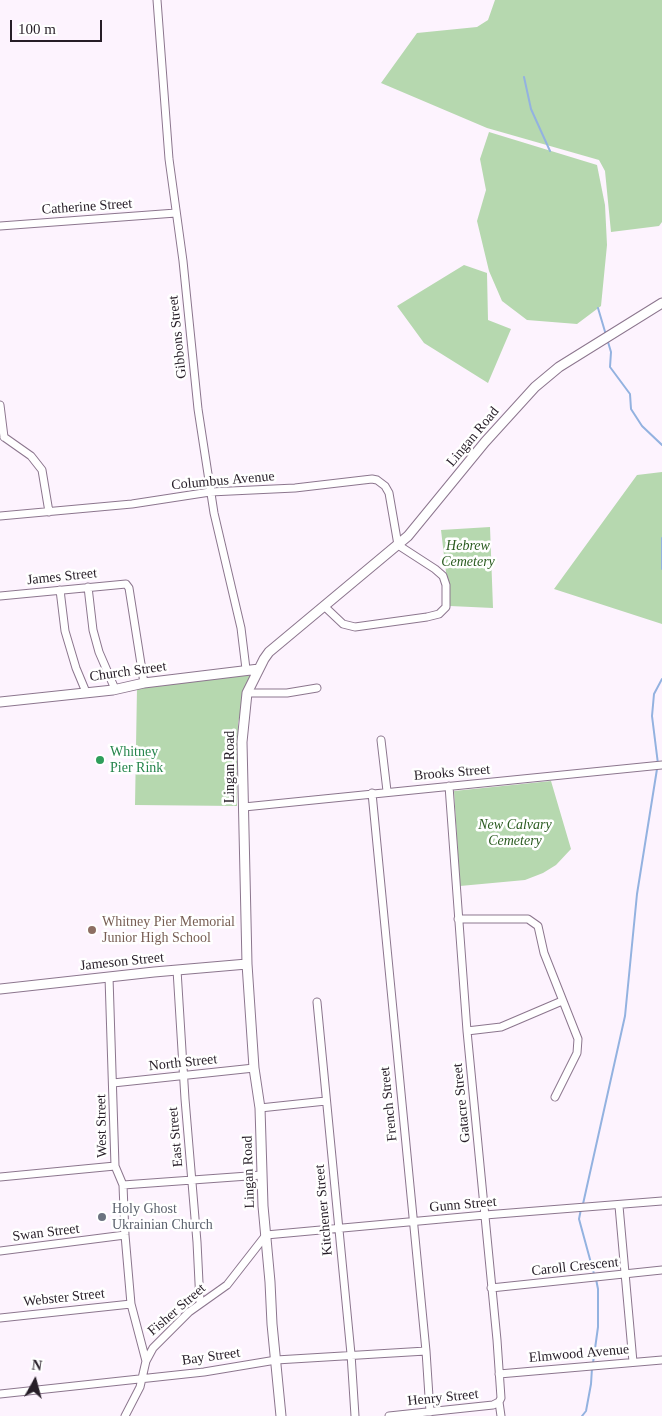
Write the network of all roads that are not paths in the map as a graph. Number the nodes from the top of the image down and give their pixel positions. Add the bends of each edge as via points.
1 (157, 0) edge
2 (176, 213) junction
3 (0, 226) edge
4 (662, 303) edge
5 (0, 405) edge
6 (2, 437) edge
7 (210, 492) junction
8 (49, 512) junction
9 (0, 516) edge
10 (398, 545) junction
11 (88, 587) junction
12 (60, 590) junction
13 (0, 596) edge
14 (324, 606) junction
15 (246, 669) junction
16 (259, 669) junction
17 (144, 683) junction
18 (317, 688) dead end
19 (115, 689) junction
20 (86, 692) junction
21 (247, 693) junction
22 (0, 702) edge
23 (381, 740) dead end
24 (662, 765) edge
25 (449, 786) junction
26 (387, 791) junction
27 (372, 793) junction
28 (244, 807) junction
29 (458, 919) junction
30 (247, 964) junction
31 (177, 970) junction
32 (109, 977) junction
33 (0, 989) edge
34 (562, 1001) junction
35 (317, 1002) dead end
36 (467, 1031) junction
37 (254, 1068) junction
38 (184, 1075) junction
39 (114, 1082) junction
40 (555, 1097) dead end
41 (326, 1101) junction
42 (260, 1108) junction
43 (115, 1166) junction
44 (262, 1174) junction
45 (0, 1177) edge
46 (192, 1179) junction
47 (123, 1185) junction
48 (662, 1201) edge
49 (619, 1206) junction
50 (486, 1215) junction
51 (414, 1222) junction
52 (339, 1228) junction
53 (125, 1235) junction
54 (266, 1235) junction
55 (0, 1251) edge
56 (662, 1270) edge
57 (626, 1274) junction
58 (491, 1288) junction
59 (200, 1303) junction
60 (131, 1304) junction
61 (0, 1318) edge
62 (426, 1351) junction
63 (351, 1354) junction
64 (276, 1360) junction
65 (662, 1360) edge
66 (146, 1361) junction
67 (633, 1362) junction
68 (499, 1374) junction
69 (142, 1379) junction
70 (0, 1394) edge
71 (499, 1402) junction
72 (430, 1412) junction
73 (124, 1416) edge
74 (281, 1416) edge
75 (355, 1416) edge
76 (389, 1416) edge
77 (501, 1416) edge

1 - 2 street, Gibbons Street
2 - 3 street, Catherine Street
2 - 7 street, Gibbons Street
4 - 10 street, Lingan Road via 559,367 535,387
5 - 6 street
6 - 8 street via 31,456 42,470
7 - 8 street, Columbus Avenue
7 - 10 street, Columbus Avenue via 377,480 389,493
7 - 15 street, Gibbons Street via 241,628
8 - 9 street, Columbus Avenue
10 - 14 street, Lingan Road
10 - 14 street via 443,576 447,600 441,613 419,619 352,627
11 - 12 street, James Street
11 - 17 street, James Street via 127,584
11 - 19 street via 99,652
12 - 13 street, James Street
12 - 20 street via 65,630
14 - 16 street, Lingan Road via 269,652
15 - 16 street, Church Street
15 - 17 street, Church Street
16 - 21 street, Lingan Road
17 - 19 street, Church Street
18 - 21 street
19 - 20 street, Church Street
20 - 22 street, Church Street
21 - 28 street, Lingan Road via 242,742
23 - 26 street
24 - 25 street, Brooks Street
25 - 26 street, Brooks Street
25 - 29 street, Gatacre Street
26 - 27 street, Brooks Street
27 - 28 street, Brooks Street
27 - 51 street, French Street
28 - 30 street, Lingan Road
29 - 34 street via 524,918 535,922
29 - 36 street, Gatacre Street
30 - 31 street, Jameson Street
30 - 37 street, Lingan Road
31 - 32 street, Jameson Street
31 - 38 street, East Street
32 - 33 street, Jameson Street
32 - 39 street, West Street
34 - 36 street via 500,1027
34 - 40 street via 576,1031 578,1045
35 - 41 street, Kitchener Street
36 - 50 street, Gatacre Street
37 - 38 street, North Street
37 - 42 street, Lingan Road
38 - 39 street, North Street
38 - 46 street, East Street
39 - 43 street, West Street
41 - 42 street
41 - 52 street, Kitchener Street
42 - 44 street, Lingan Road
43 - 45 street
43 - 47 street, West Street
44 - 46 street
44 - 54 street, Lingan Road
46 - 47 street
46 - 59 street, East Street
47 - 53 street, West Street
48 - 49 street, Gunn Street
49 - 50 street, Gunn Street
49 - 57 street
50 - 51 street, Gunn Street
50 - 58 street, Gatacre Street
51 - 52 street, Gunn Street
51 - 62 street, French Street
52 - 54 street, Gunn Street
52 - 63 street, Kitchener Street
53 - 55 street, Swan Street
53 - 60 street, West Street
54 - 59 street, Fisher Street via 230,1281
54 - 64 street, Lingan Road
56 - 57 street, Caroll Crescent
57 - 58 street, Caroll Crescent
57 - 67 street
58 - 68 street, Gatacre Street
59 - 66 street, Fisher Street via 153,1348
60 - 61 street, Webster Street
60 - 66 street, West Street
62 - 63 street, Bay Street
62 - 72 street, French Street
63 - 64 street, Bay Street
63 - 75 street, Kitchener Street
64 - 69 street, Bay Street
64 - 74 street, Lingan Road
65 - 67 street, Elmwood Avenue
66 - 69 street, Fisher Street
67 - 68 street, Elmwood Avenue
68 - 71 street, Gatacre Street
69 - 70 street, Bay Street
69 - 73 street, Fisher Street
71 - 72 street, Henry Street
71 - 77 street, Gatacre Street
72 - 76 street, Henry Street

